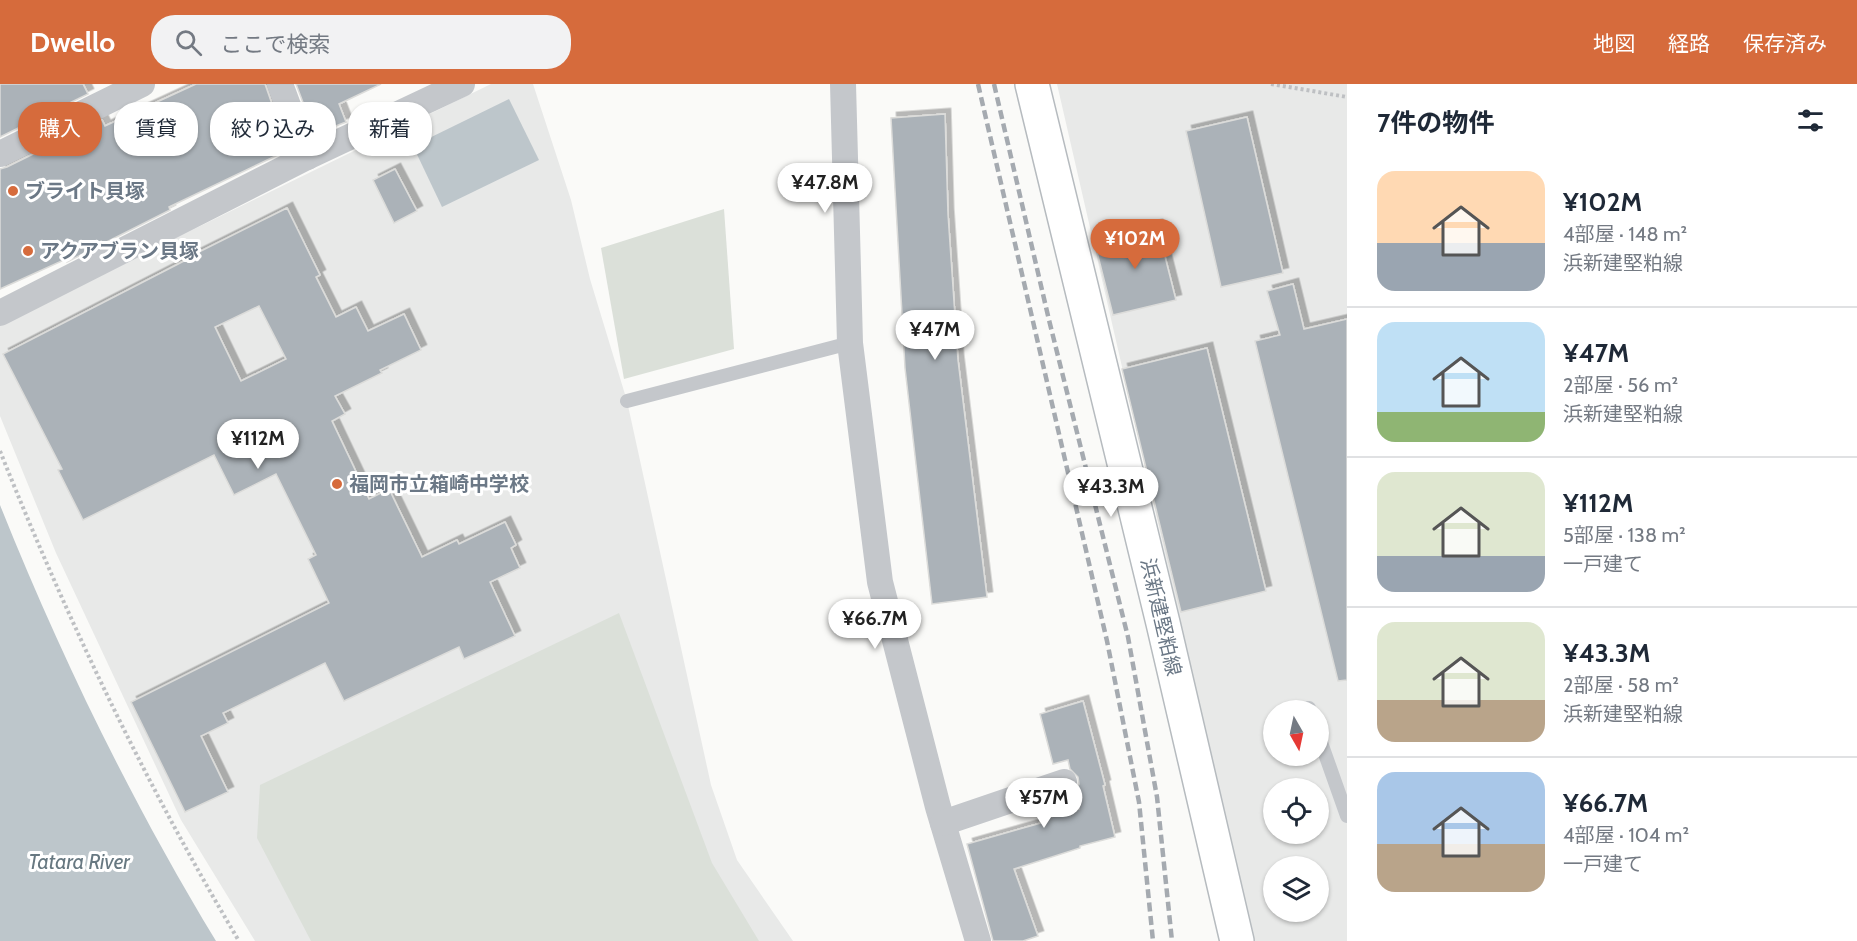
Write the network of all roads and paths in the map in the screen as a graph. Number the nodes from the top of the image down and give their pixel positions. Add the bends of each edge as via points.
1 (142, 84) edge
2 (280, 84) edge
3 (462, 84) edge
4 (843, 84) edge
5 (1032, 84) edge
6 (1271, 84) edge
7 (1347, 97) edge
8 (0, 154) edge
9 (307, 157) junction
10 (0, 313) edge
11 (850, 343) junction
12 (627, 401) dead end
13 (0, 451) edge
14 (1329, 765) edge
15 (1064, 782) dead end
16 (1347, 816) edge
17 (943, 823) junction
18 (239, 941) edge
19 (978, 941) edge
20 (1237, 941) edge

1 - 8 street
2 - 9 street
3 - 9 street
4 - 11 street
5 - 20 main road, 浜新建堅粕線
6 - 7 path
9 - 10 street
11 - 12 lane
11 - 17 street via 880,582
13 - 18 path via 131,743
14 - 16 lane
15 - 17 street
17 - 19 street

